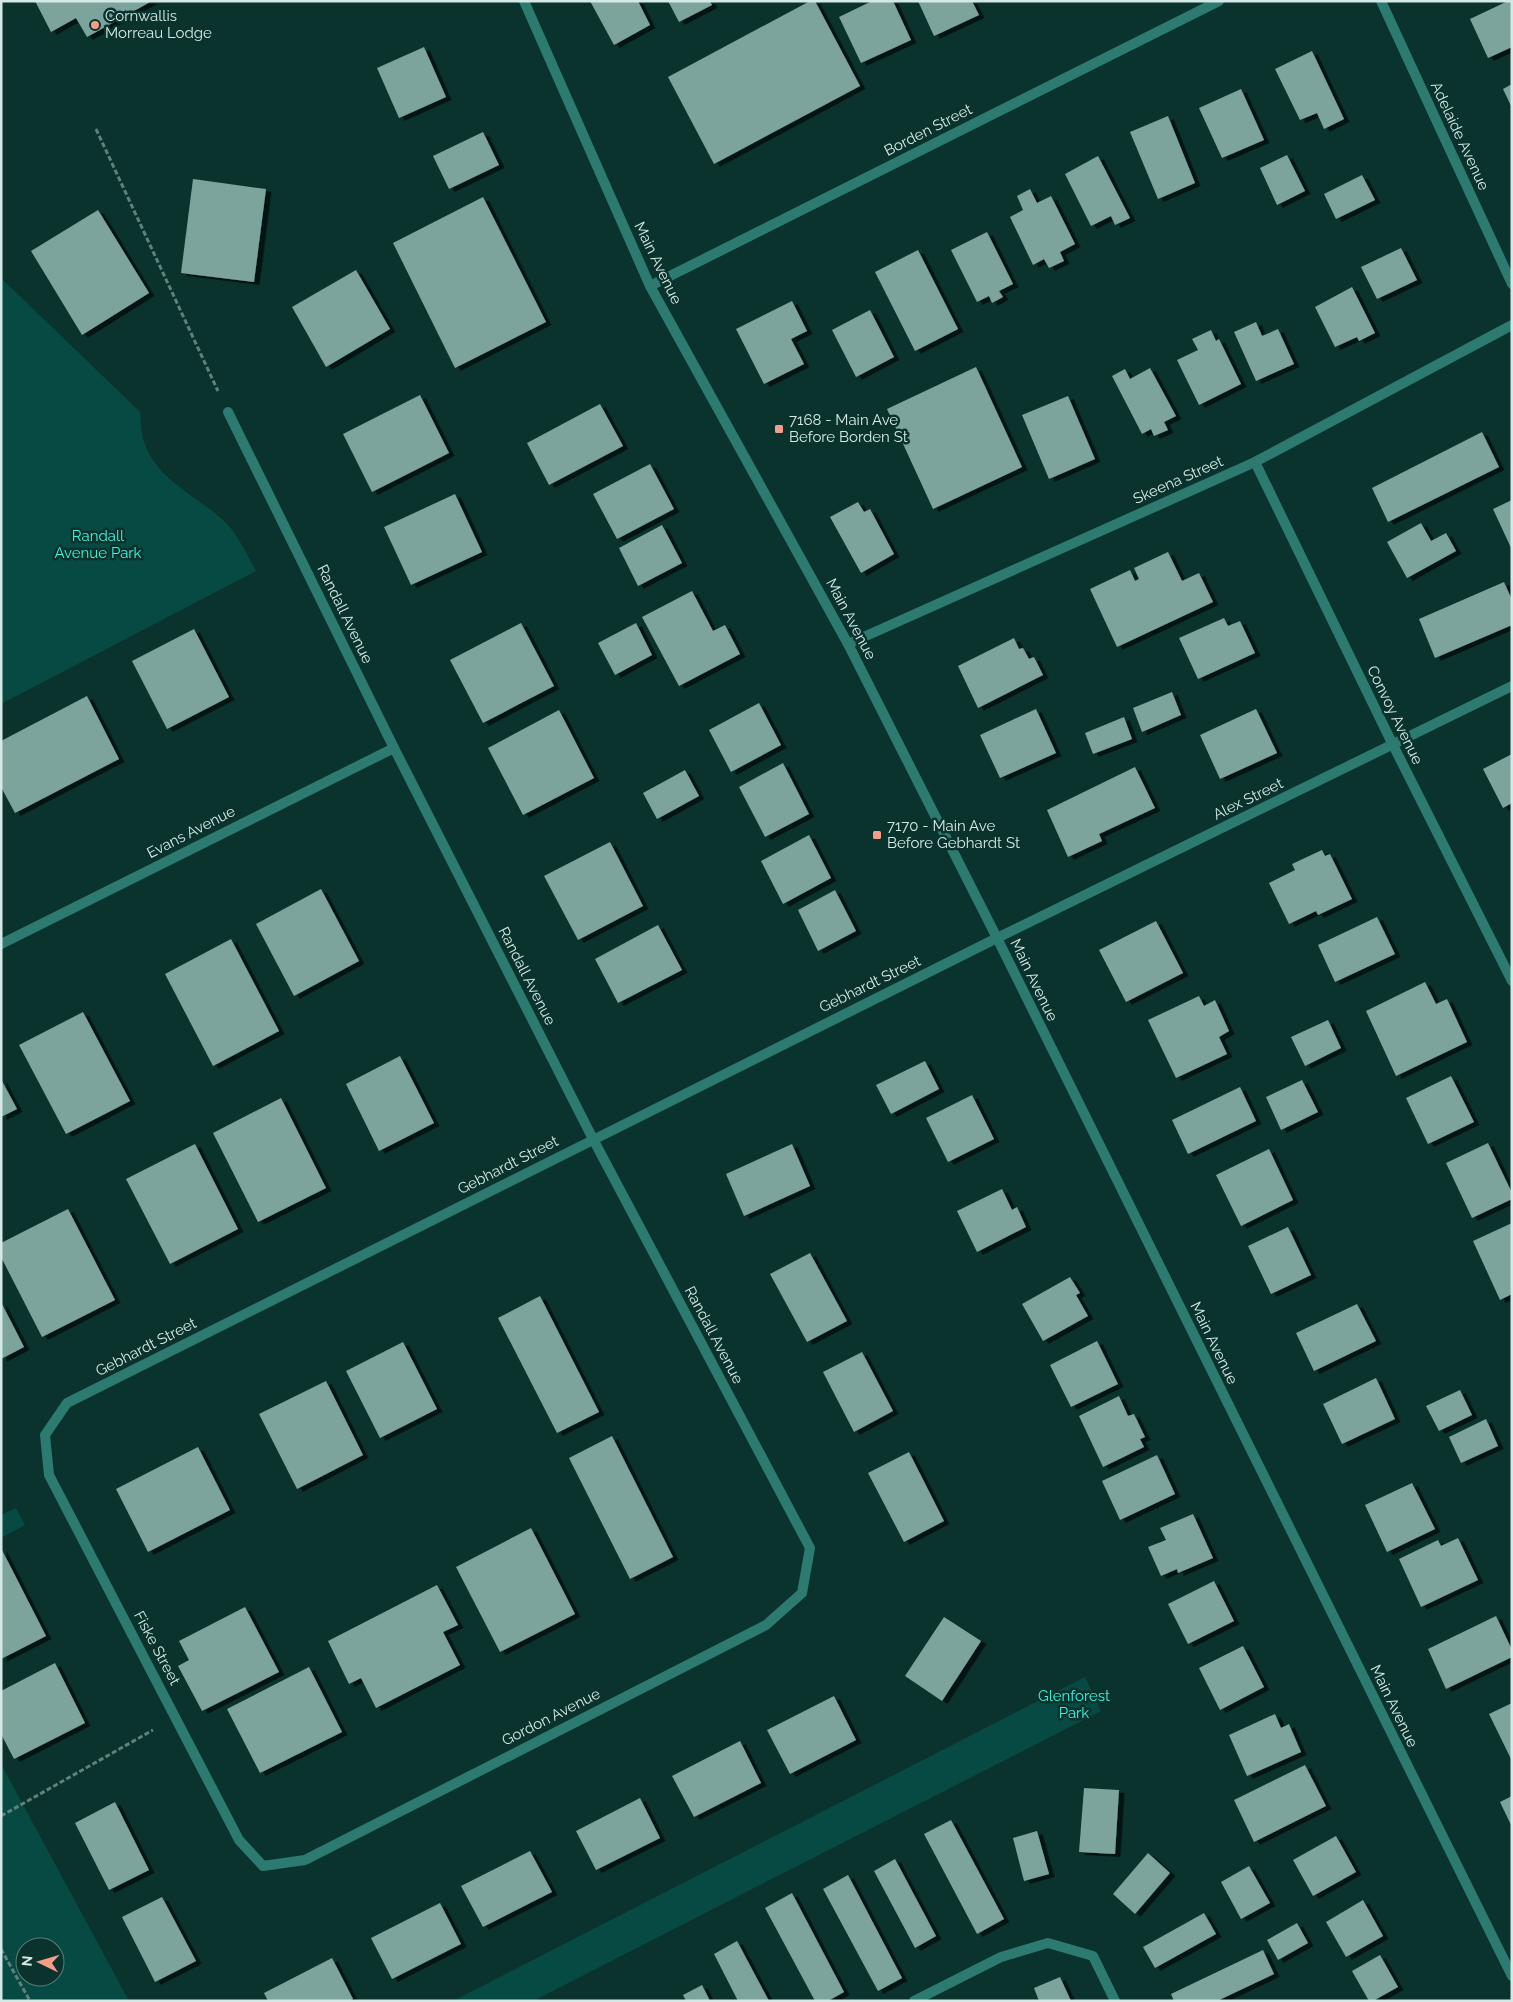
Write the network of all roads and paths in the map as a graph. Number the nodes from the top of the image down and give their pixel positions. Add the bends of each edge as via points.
1 (524, 1) edge
2 (1219, 1) edge
3 (1381, 1) edge
4 (96, 128) dead end
5 (1512, 284) edge
6 (650, 286) junction
7 (1512, 325) edge
8 (228, 412) joint
9 (1255, 462) junction
10 (848, 644) junction
11 (1512, 686) edge
12 (1393, 745) junction
13 (394, 748) junction
14 (997, 938) junction
15 (1, 944) edge
16 (1512, 981) edge
17 (593, 1139) junction
18 (45, 1435) joint
19 (810, 1548) joint
20 (176, 1716) junction
21 (1, 1816) edge
22 (263, 1866) joint
23 (1, 1949) edge
24 (1512, 1976) edge
25 (30, 2001) edge
26 (914, 2001) edge
27 (1115, 2001) edge

1 - 6 street, Main Avenue
2 - 6 street, Borden Street
3 - 5 street, Adelaide Avenue
4 - 8 path
6 - 10 street, Main Avenue
7 - 9 street, Skeena Street
8 - 13 street, Randall Avenue
9 - 10 street, Skeena Street
9 - 12 street, Convoy Avenue
10 - 14 street, Main Avenue
11 - 12 street, Alex Street
12 - 14 street, Alex Street
12 - 16 street, Convoy Avenue
13 - 15 street, Evans Avenue
13 - 17 street, Randall Avenue
14 - 17 street, Gebhardt Street
14 - 24 street, Main Avenue
17 - 18 street, Gebhardt Street via 67,1403
17 - 19 street, Randall Avenue
18 - 20 street, Fiske Street via 49,1475
19 - 22 street, Gordon Avenue via 802,1593 766,1625 305,1860
20 - 21 path
20 - 22 street, Fiske Street via 239,1840
23 - 25 path
26 - 27 street via 1001,1957 1048,1943 1093,1956

